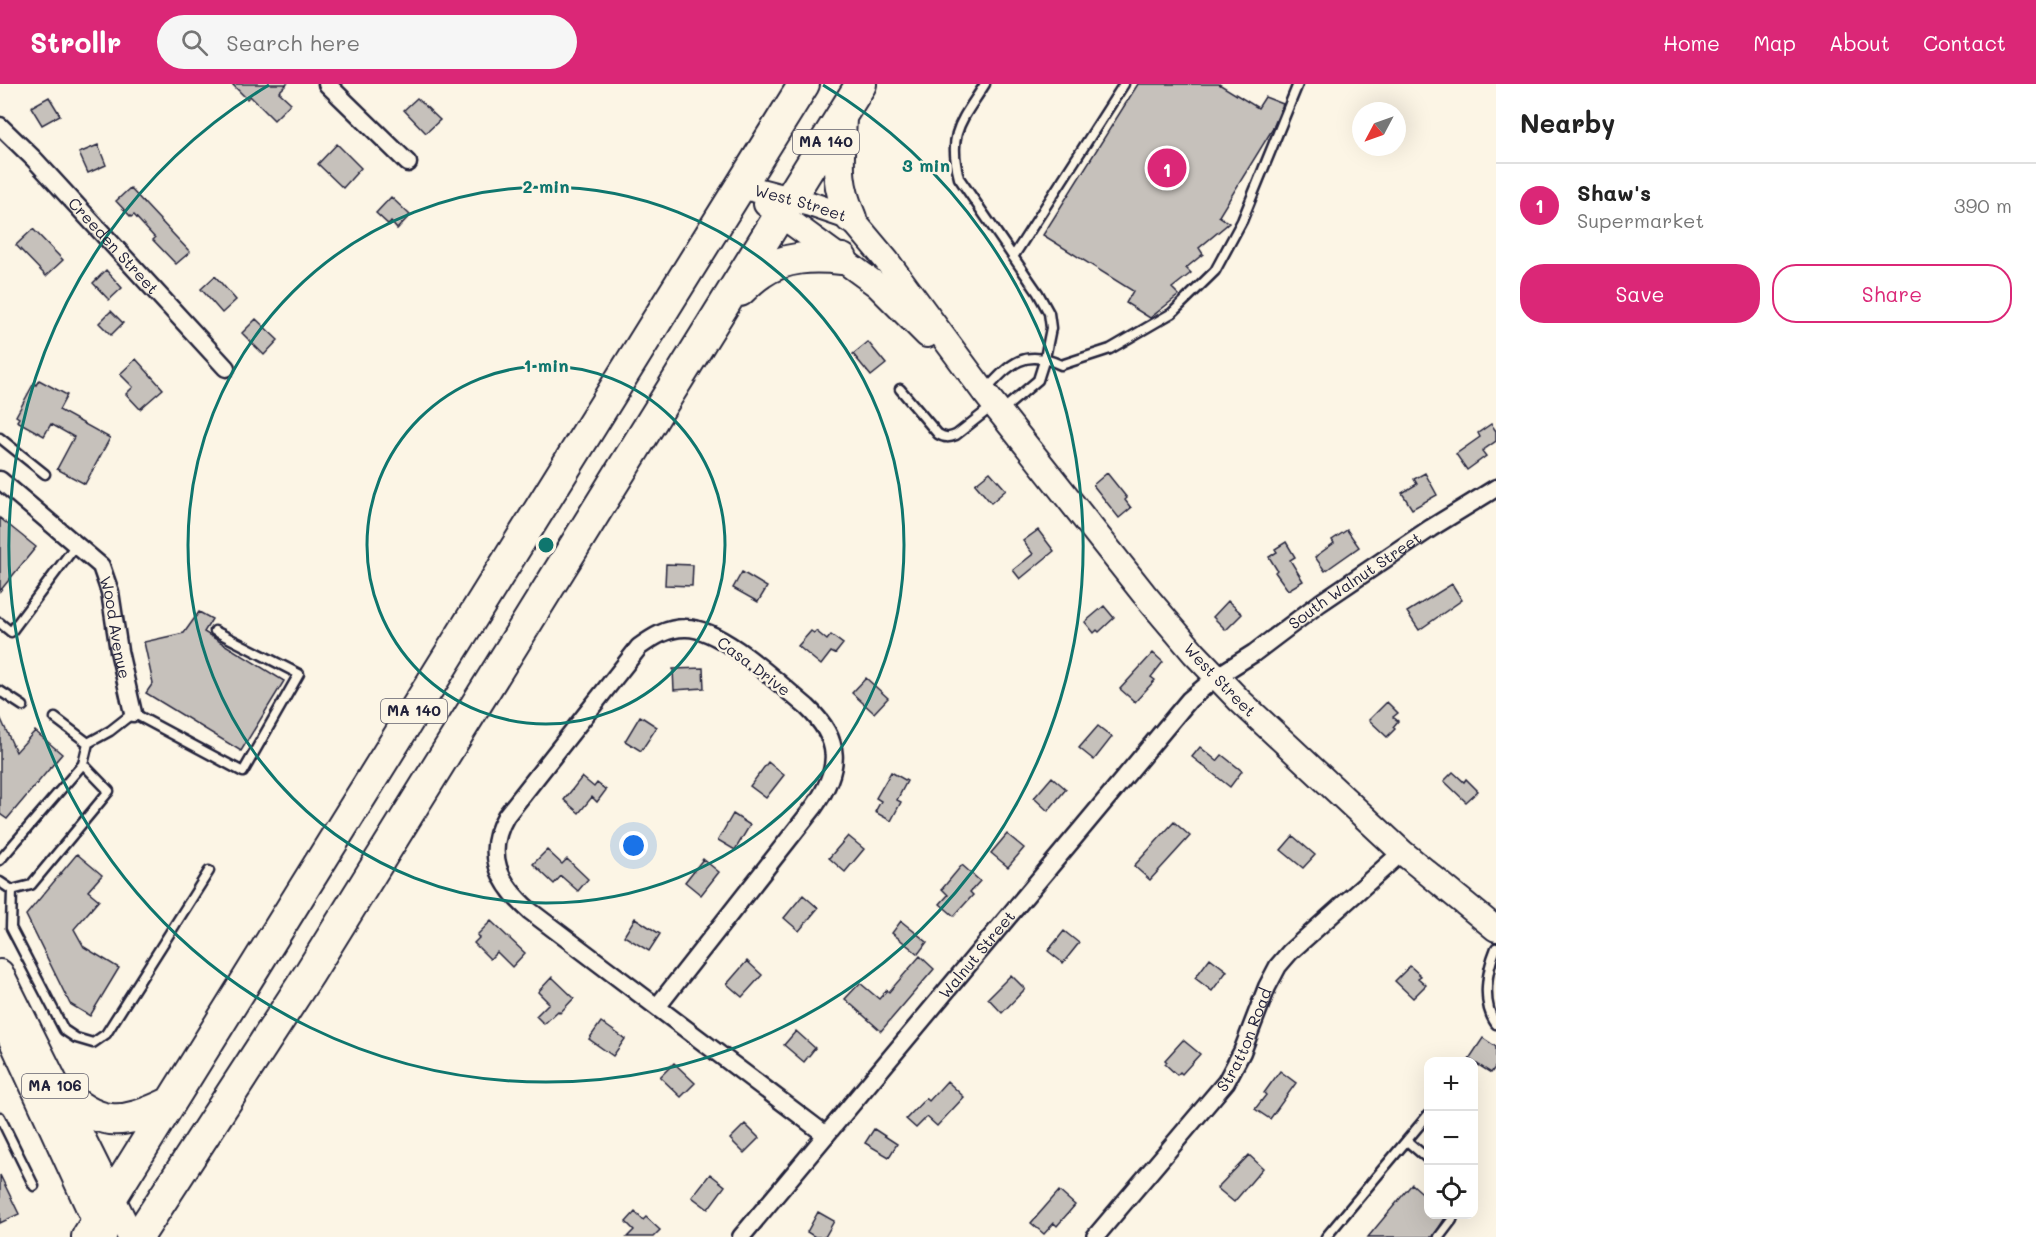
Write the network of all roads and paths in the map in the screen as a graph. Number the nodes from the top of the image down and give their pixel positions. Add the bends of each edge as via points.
1 (327, 84) edge
2 (804, 84) edge
3 (861, 84) edge
4 (985, 84) edge
5 (1124, 84) edge
6 (1298, 84) edge
7 (842, 116) junction
8 (0, 126) edge
9 (408, 163) dead end
10 (741, 186) junction
11 (785, 207) junction
12 (851, 218) junction
13 (1013, 256) junction
14 (842, 259) junction
15 (722, 308) junction
16 (1046, 358) junction
17 (226, 368) dead end
18 (900, 389) dead end
19 (993, 403) junction
20 (0, 438) edge
21 (45, 474) dead end
22 (0, 480) edge
23 (1496, 488) edge
24 (76, 545) junction
25 (0, 623) edge
26 (215, 631) dead end
27 (1216, 677) junction
28 (0, 691) edge
29 (23, 706) dead end
30 (133, 713) junction
31 (55, 718) dead end
32 (88, 743) junction
33 (83, 764) junction
34 (1401, 852) junction
35 (1, 855) edge
36 (209, 871) dead end
37 (0, 882) edge
38 (12, 890) junction
39 (1496, 929) edge
40 (1496, 948) edge
41 (0, 973) edge
42 (657, 1007) junction
43 (0, 1013) edge
44 (1496, 1024) edge
45 (56, 1088) junction
46 (171, 1102) junction
47 (0, 1117) edge
48 (1424, 1119) edge
49 (826, 1135) junction
50 (1407, 1141) junction
51 (1424, 1156) edge
52 (34, 1186) dead end
53 (1452, 1219) edge
54 (99, 1224) edge
55 (131, 1237) edge
56 (138, 1237) edge
57 (741, 1237) edge
58 (1095, 1237) edge
59 (1326, 1237) edge
60 (1439, 1237) edge

1 - 9 street
2 - 10 highway, MA 140
3 - 7 highway, MA 140
4 - 13 lane via 958,128 954,159 959,178
5 - 13 lane
6 - 16 lane via 1242,221 1215,271 1172,312 1110,349 1061,365
7 - 11 highway, MA 140
7 - 12 highway via 838,175
8 - 17 street, Creeden Street
10 - 11 street, West Street
10 - 46 highway, MA 140
11 - 12 street, West Street via 810,204
11 - 14 street, West Street
11 - 15 highway, MA 140
12 - 19 street, West Street
13 - 16 lane via 1049,313
14 - 15 highway via 803,257 784,262 761,272
14 - 19 street, West Street via 877,285
15 - 56 highway, MA 140 via 309,974
16 - 19 lane via 1038,380
16 - 19 lane via 1026,357 999,375
18 - 19 lane via 938,434 949,438
19 - 27 street, West Street via 1144,594
20 - 21 lane
22 - 24 street, Wood Avenue
23 - 27 street, South Walnut Street via 1431,528
24 - 25 lane via 11,632
24 - 30 street, Wood Avenue via 101,566 110,592
26 - 30 lane via 299,674 243,771
27 - 34 street, West Street
27 - 49 street, Walnut Street via 1182,708
28 - 29 lane
30 - 32 lane
31 - 32 lane
32 - 33 lane
33 - 35 lane
33 - 38 lane via 109,791 31,885
34 - 39 street, West Street
34 - 58 street, Stratton Road via 1278,966 1226,1082
36 - 38 lane via 106,1034 93,1043 64,1030 11,928
37 - 38 lane
40 - 44 lane via 1486,987
41 - 45 main road, MA 106
42 - 42 street, Casa Drive via 519,901 498,868 495,842 506,816 630,657 659,634 685,628 709,633 732,646 807,707 819,718 832,741 835,764 814,807
42 - 49 street, Casa Drive
43 - 54 main road, MA 106
45 - 46 highway via 99,1118 136,1117
45 - 54 main road, MA 106
46 - 54 highway, MA 140
47 - 52 lane
48 - 50 lane
49 - 57 street, Walnut Street
50 - 51 lane
50 - 59 lane
53 - 60 lane
54 - 55 main road, MA 106

